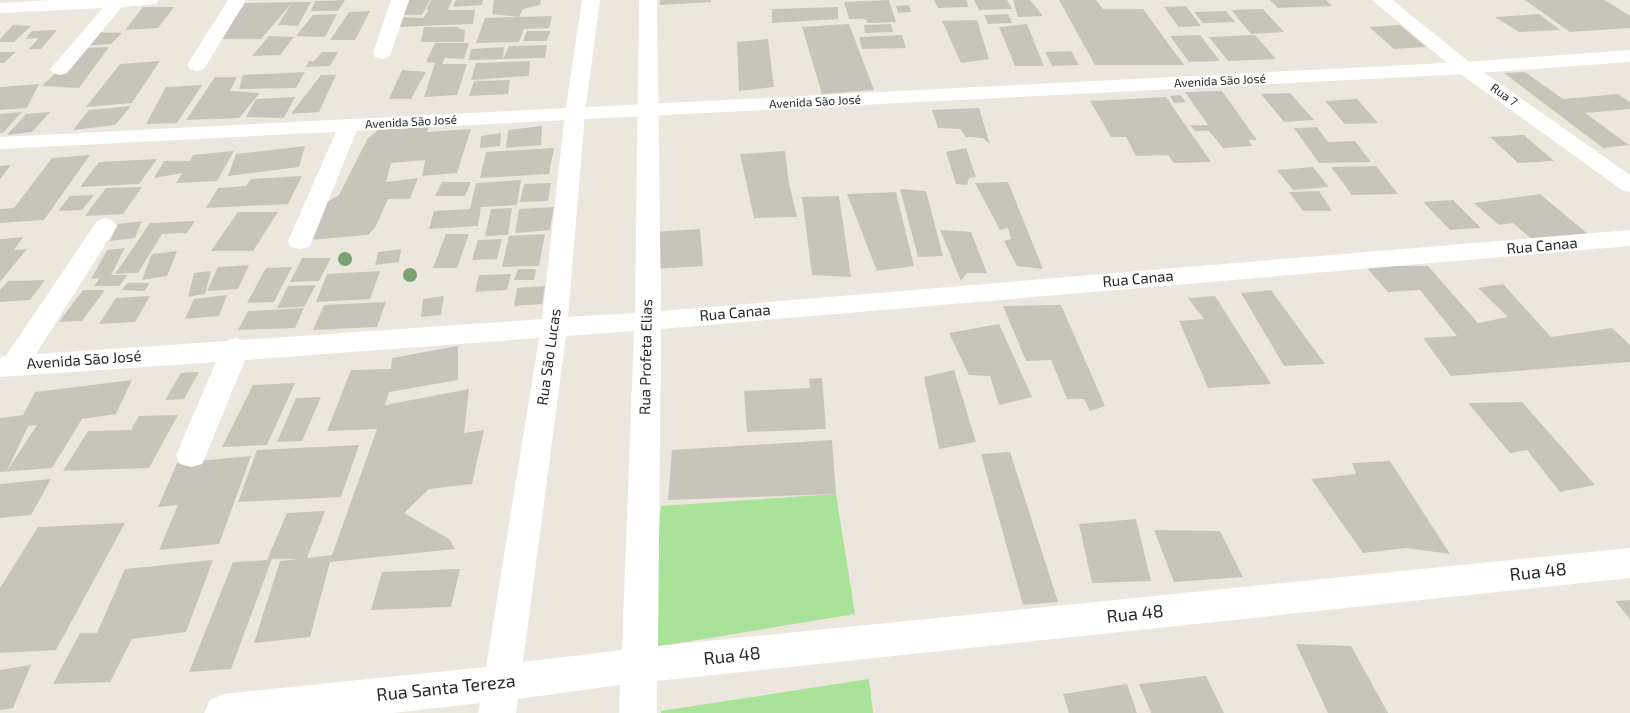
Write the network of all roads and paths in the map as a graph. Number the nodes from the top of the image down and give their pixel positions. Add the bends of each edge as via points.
1 (150, 0) edge
2 (237, 0) edge
3 (400, 0) edge
4 (591, 0) edge
5 (648, 0) edge
6 (1381, 0) edge
7 (117, 2) junction
8 (0, 8) edge
9 (382, 53) dead end
10 (1630, 56) edge
11 (197, 65) dead end
12 (1466, 68) junction
13 (60, 69) dead end
14 (649, 110) junction
15 (575, 113) junction
16 (349, 125) junction
17 (0, 143) edge
18 (1630, 185) edge
19 (105, 226) dead end
20 (1630, 238) edge
21 (300, 241) dead end
22 (647, 320) junction
23 (554, 327) junction
24 (236, 348) junction
25 (8, 366) edge
26 (191, 455) dead end
27 (1630, 563) edge
28 (640, 665) junction
29 (499, 698) edge
30 (223, 713) edge
31 (638, 713) edge

1 - 7 street
2 - 11 street
3 - 9 street
4 - 15 street, Rua São Lucas
5 - 14 street, Rua Profeta Elias
6 - 12 street, Rua 7
7 - 8 street
7 - 13 street
10 - 12 street, Avenida São José
12 - 14 street, Avenida São José
12 - 18 street, Rua 7
14 - 15 street, Avenida São José
14 - 22 street, Rua Profeta Elias
15 - 16 street, Avenida São José
15 - 23 street, Rua São Lucas
16 - 17 street, Avenida São José
16 - 21 street
19 - 25 street
20 - 22 street, Rua Canaa
22 - 23 street, Avenida São José
22 - 28 street, Rua Profeta Elias
23 - 24 street, Avenida São José
23 - 29 street, Rua São Lucas
24 - 25 street, Avenida São José
24 - 26 street
27 - 28 street, Rua 48
28 - 29 street, Rua Santa Tereza
28 - 31 street, Rua Profeta Elias
29 - 30 street, Rua Santa Tereza

